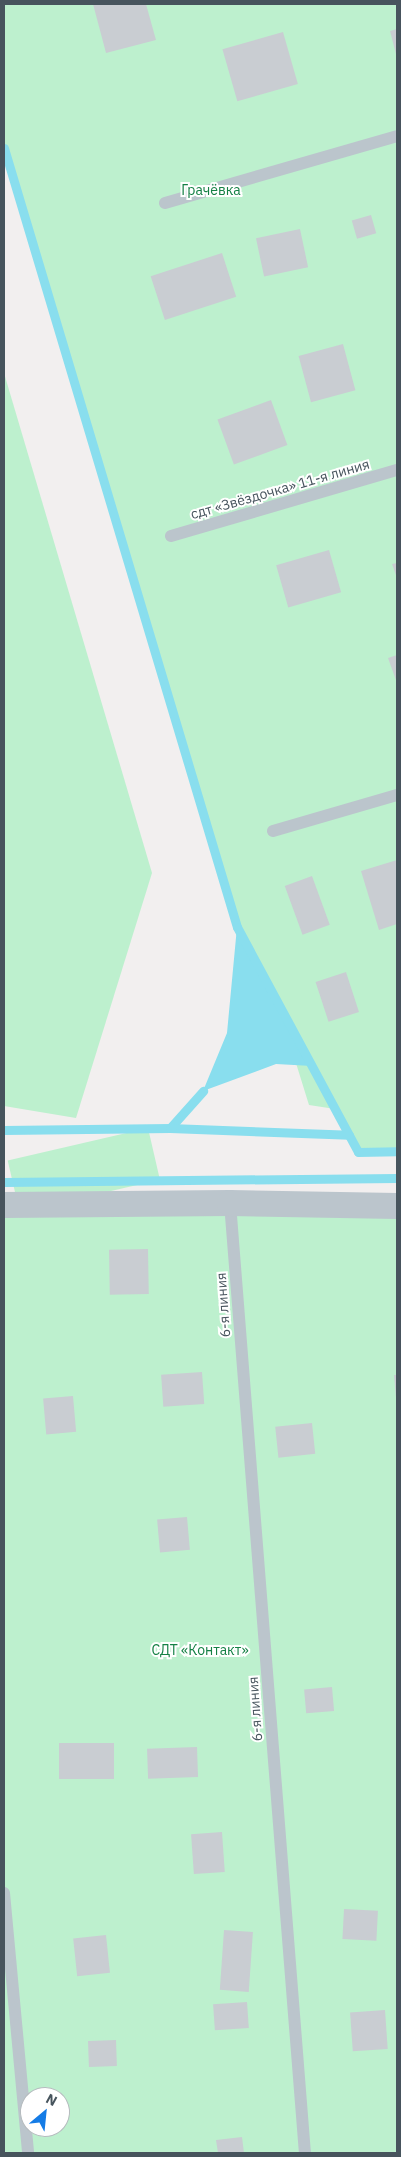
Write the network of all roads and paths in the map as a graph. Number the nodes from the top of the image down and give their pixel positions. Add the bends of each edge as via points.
1 (397, 136) edge
2 (165, 203) dead end
3 (397, 470) edge
4 (171, 536) dead end
5 (397, 795) edge
6 (273, 831) dead end
7 (230, 1203) junction
8 (4, 1205) edge
9 (397, 1206) edge
10 (4, 1893) edge
11 (28, 2153) edge
12 (305, 2153) edge

1 - 2 lane
3 - 4 lane, сдт «Звёздочка» 11-я линия
5 - 6 lane
7 - 8 street
7 - 9 street
7 - 12 lane, 6-я линия
10 - 11 lane

